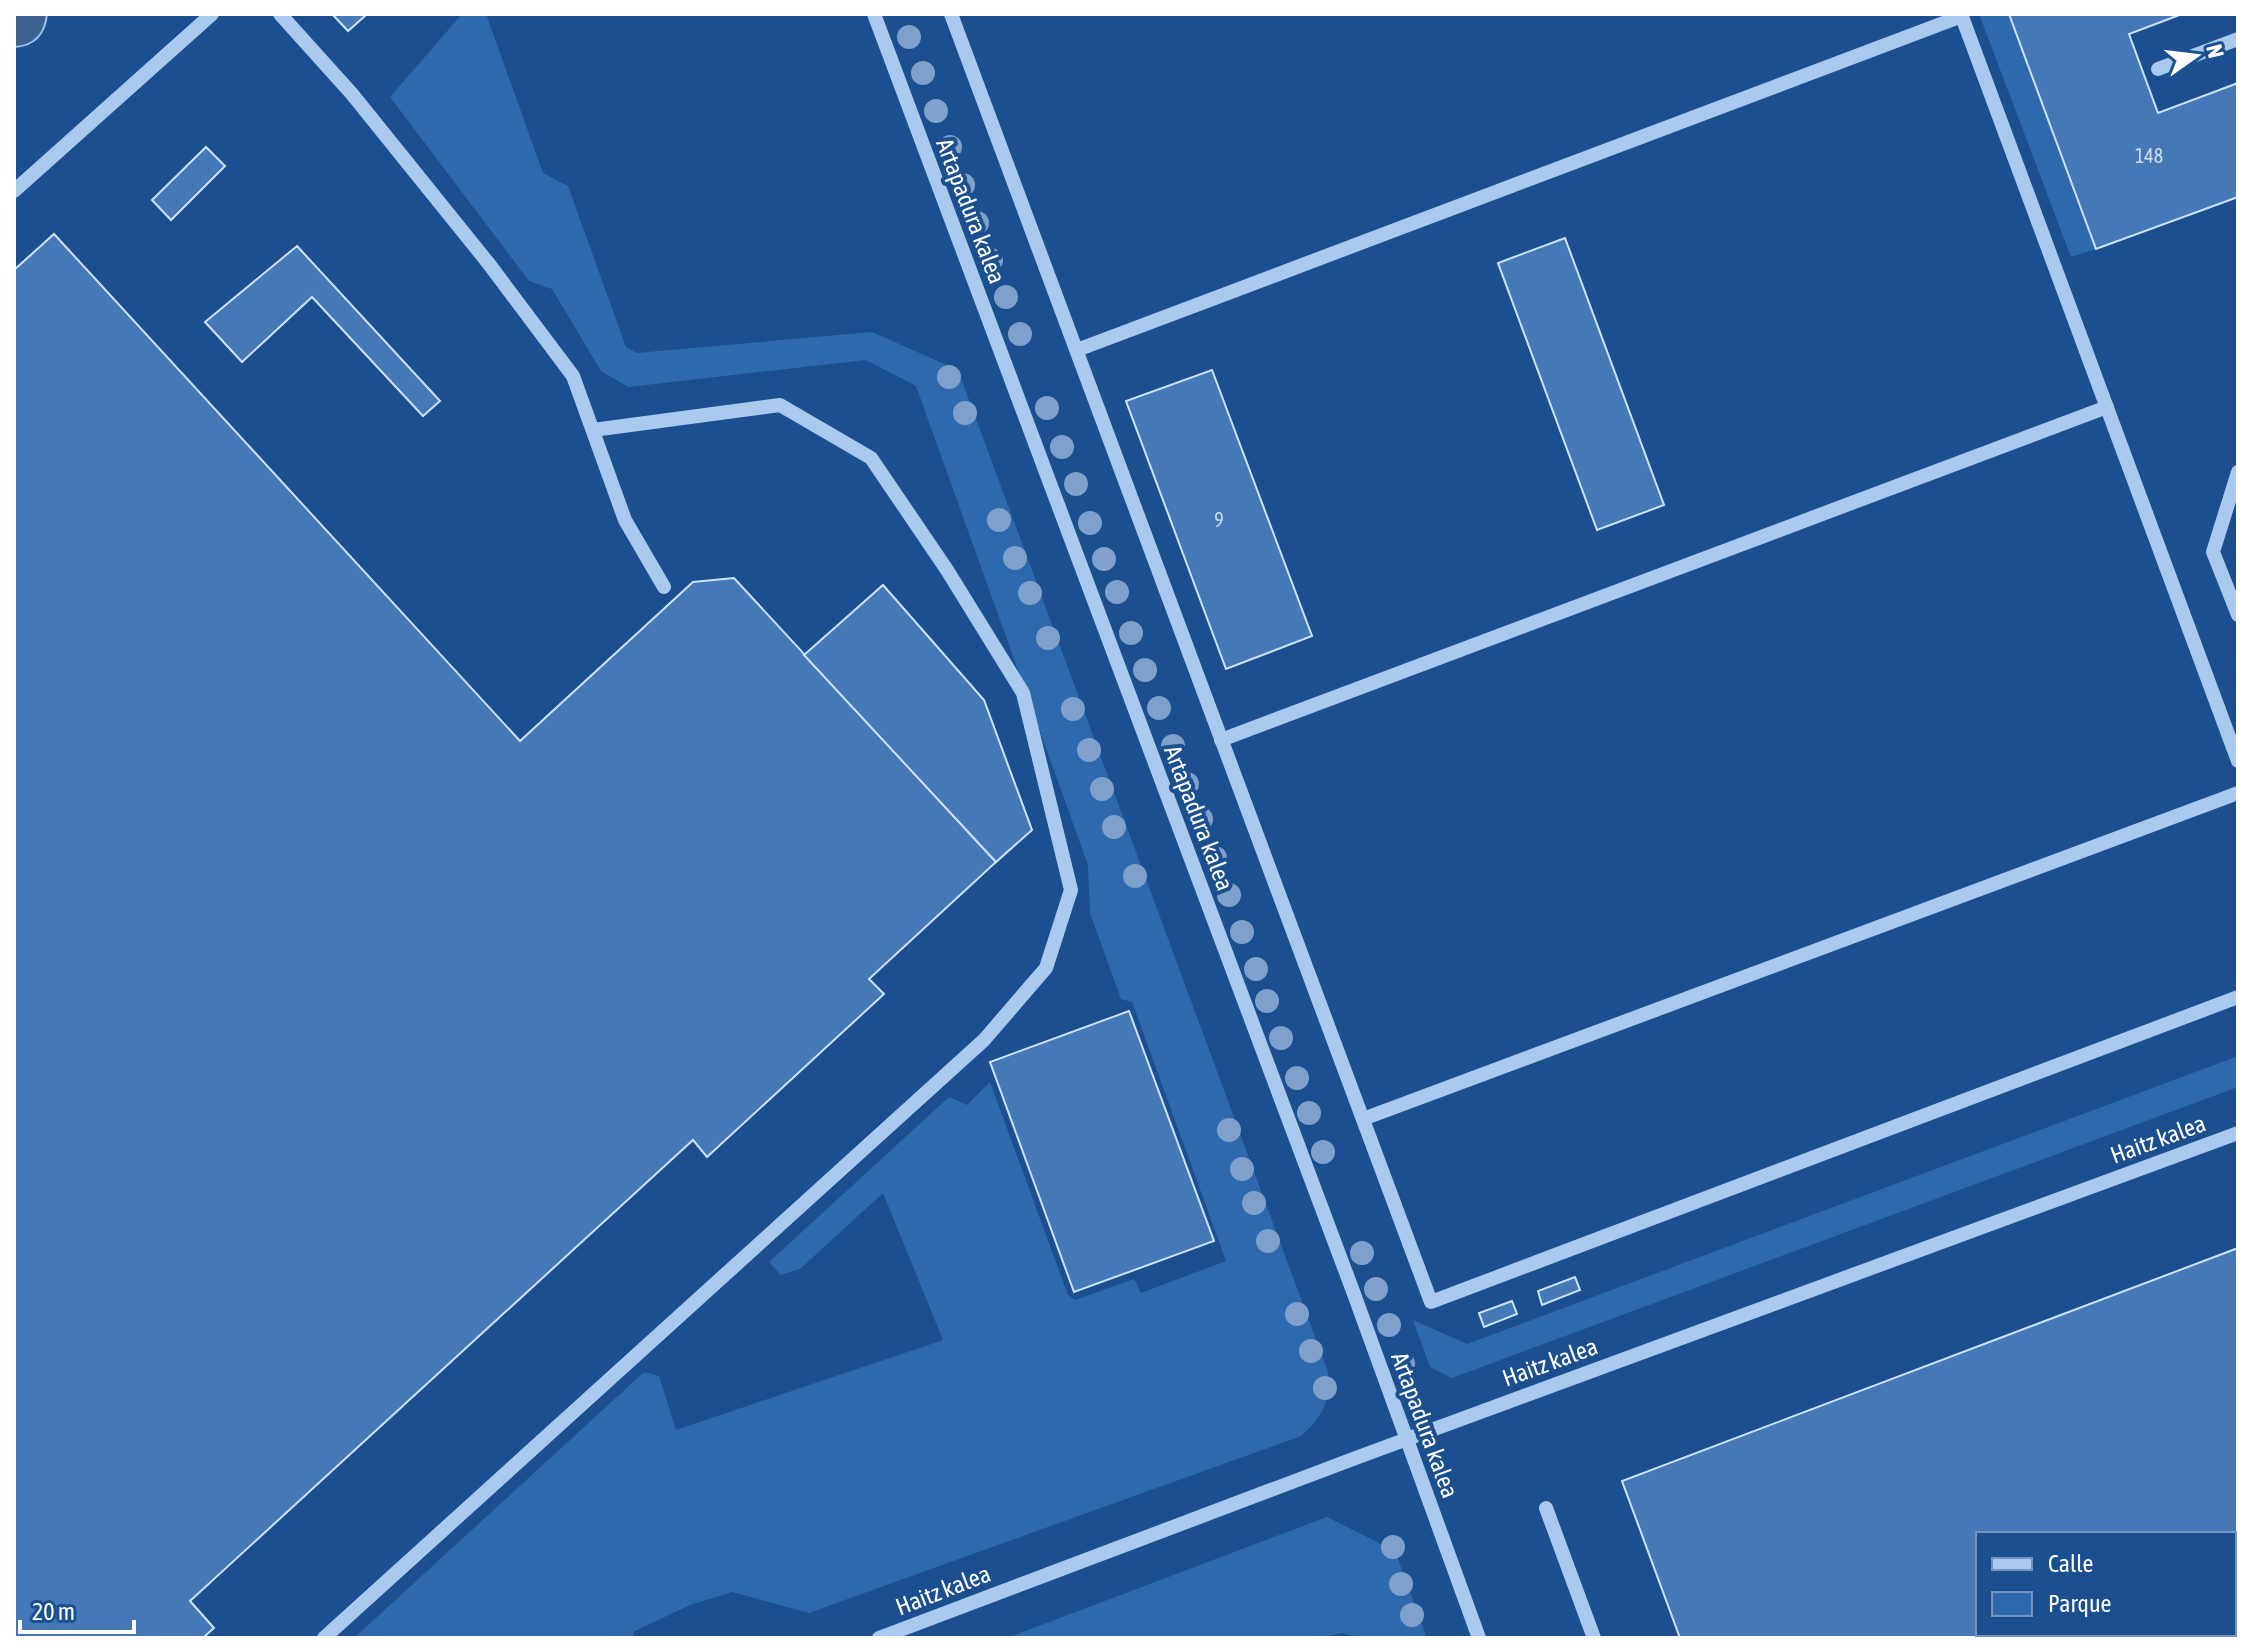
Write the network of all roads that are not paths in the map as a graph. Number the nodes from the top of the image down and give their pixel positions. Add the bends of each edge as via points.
1 (212, 14) edge
2 (280, 14) edge
3 (874, 14) edge
4 (951, 14) edge
5 (1961, 15) edge
6 (2238, 39) edge
7 (2158, 69) dead end
8 (14, 191) edge
9 (1077, 350) junction
10 (2107, 407) junction
11 (593, 430) junction
12 (2238, 472) edge
13 (664, 587) dead end
14 (2238, 615) edge
15 (1221, 740) junction
16 (2238, 761) edge
17 (2238, 793) edge
18 (2238, 997) edge
19 (1363, 1119) junction
20 (2238, 1133) edge
21 (1406, 1439) junction
22 (1546, 1508) dead end
23 (324, 1638) edge
24 (879, 1638) edge
25 (1479, 1638) edge
26 (1594, 1638) edge

1 - 8 street
2 - 11 street via 489,264 573,376
3 - 21 street, Artapadura kalea
4 - 9 street
5 - 9 street
5 - 10 street
6 - 7 street
9 - 15 street
10 - 15 street
10 - 16 street
11 - 13 street via 625,520
11 - 23 street via 780,405 871,458 1023,693 1071,890 1046,968 984,1040
12 - 14 street via 2213,552
15 - 19 street
17 - 19 street
18 - 19 street via 1431,1302
20 - 21 street, Haitz kalea
21 - 24 street, Haitz kalea
21 - 25 street, Artapadura kalea
22 - 26 street

